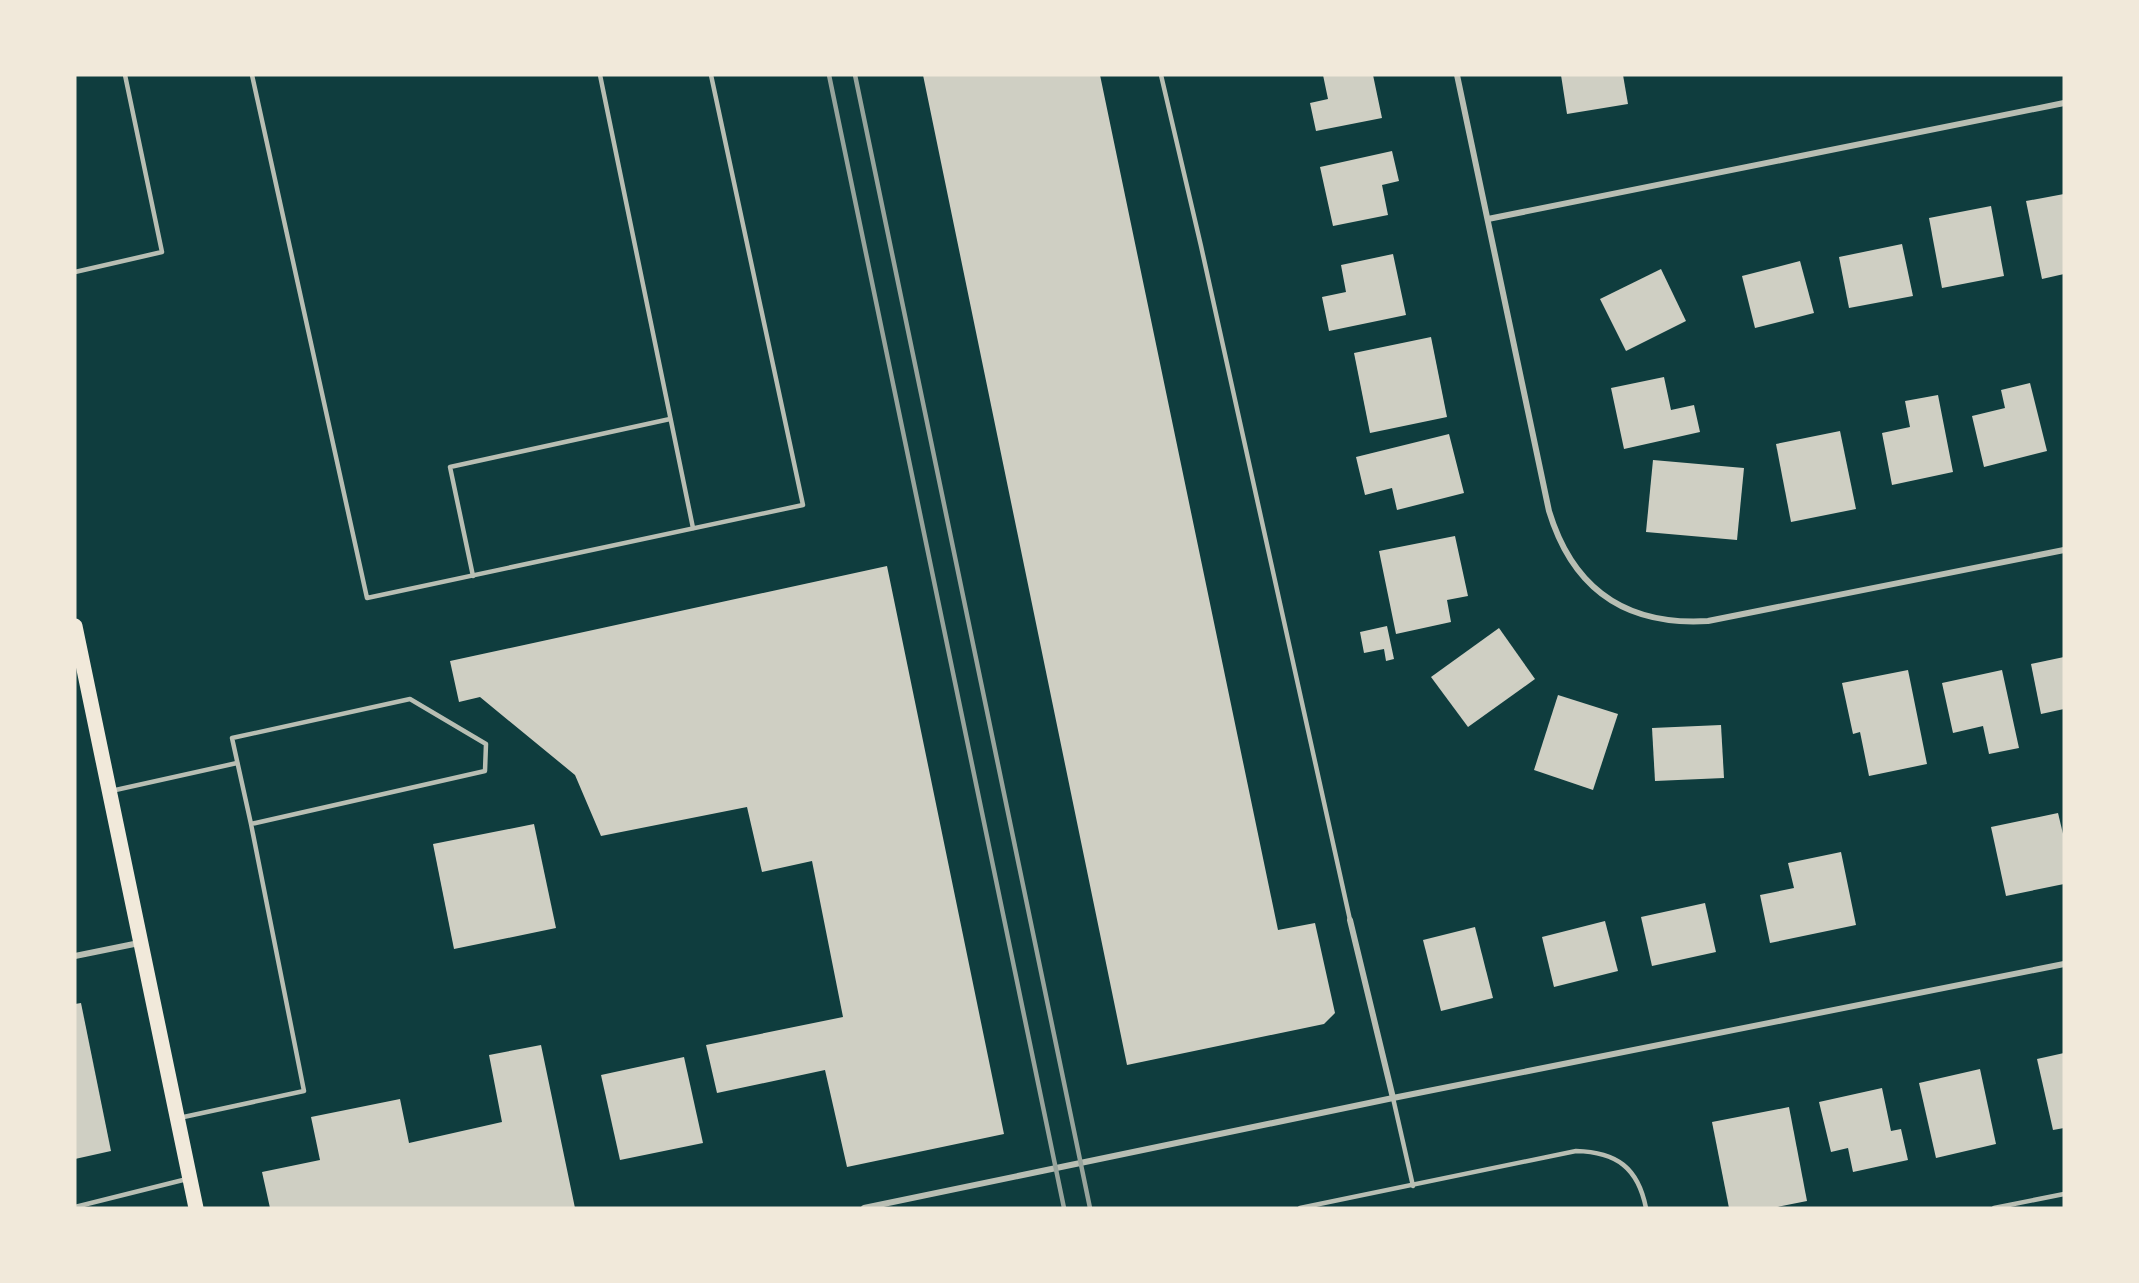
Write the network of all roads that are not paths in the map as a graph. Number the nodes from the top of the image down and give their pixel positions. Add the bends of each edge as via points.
1 (125, 75) edge
2 (252, 75) edge
3 (600, 75) edge
4 (711, 75) edge
5 (1161, 75) edge
6 (1457, 75) edge
7 (2064, 103) edge
8 (1488, 219) junction
9 (75, 272) edge
10 (670, 419) junction
11 (693, 528) junction
12 (2064, 550) edge
13 (473, 576) junction
14 (75, 626) edge
15 (237, 764) junction
16 (110, 792) junction
17 (251, 824) junction
18 (1350, 920) joint
19 (141, 942) junction
20 (75, 956) edge
21 (2064, 964) edge
22 (1393, 1098) junction
23 (177, 1118) junction
24 (189, 1178) junction
25 (1413, 1186) junction
26 (2064, 1194) edge
27 (75, 1207) edge
28 (196, 1208) edge
29 (864, 1208) edge
30 (1300, 1208) edge
31 (1646, 1208) edge
32 (1994, 1208) edge

1 - 9 lane via 162,252
2 - 13 lane via 367,598
3 - 10 lane
4 - 11 lane via 803,505
5 - 18 lane
6 - 8 street
7 - 8 street
8 - 12 street via 1557,536 1581,574 1607,597 1655,619 1708,621
10 - 11 lane
10 - 13 lane via 450,467
11 - 13 lane
14 - 16 main road
15 - 16 lane
15 - 17 lane
15 - 17 lane via 232,738 410,699 486,744 485,771
16 - 19 main road
17 - 23 lane via 304,1091
18 - 22 street
19 - 20 street
19 - 23 main road
21 - 22 street
22 - 25 lane
22 - 29 street
23 - 24 main road
24 - 27 lane
24 - 28 main road
25 - 30 lane
25 - 31 lane via 1576,1151 1597,1152 1616,1159 1632,1172 1643,1190
26 - 32 lane

